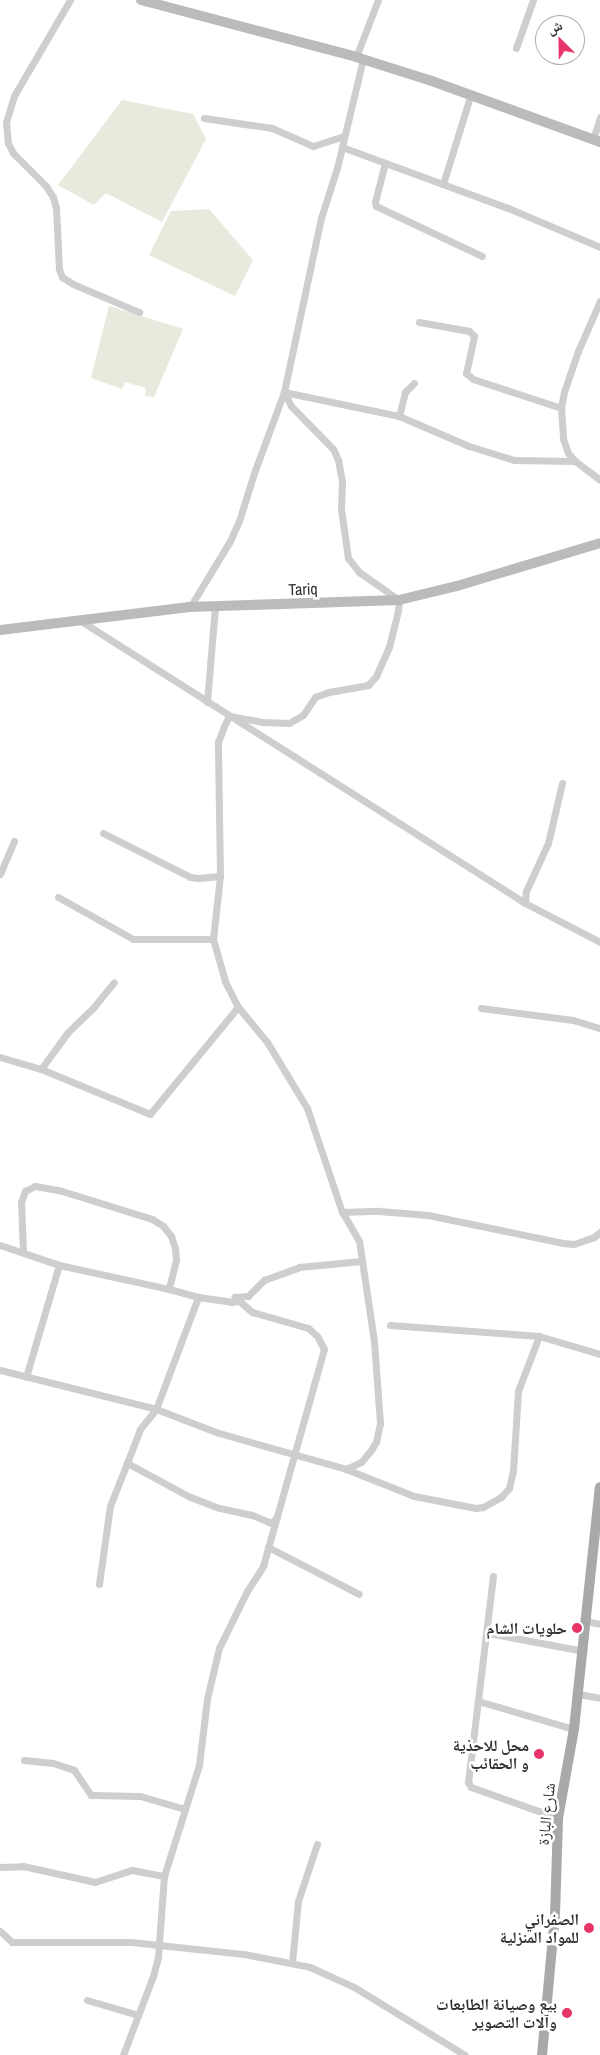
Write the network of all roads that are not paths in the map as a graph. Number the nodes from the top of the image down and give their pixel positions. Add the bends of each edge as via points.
1 (70, 0) edge
2 (141, 0) edge
3 (378, 0) edge
4 (533, 0) edge
5 (516, 48) dead end
6 (359, 58) junction
7 (470, 97) junction
8 (600, 117) edge
9 (204, 118) dead end
10 (344, 136) junction
11 (597, 141) edge
12 (342, 147) junction
13 (385, 163) junction
14 (444, 184) junction
15 (600, 247) edge
16 (482, 256) dead end
17 (600, 301) edge
18 (139, 312) dead end
19 (419, 322) dead end
20 (414, 383) dead end
21 (284, 392) junction
22 (561, 408) junction
23 (399, 416) junction
24 (575, 461) junction
25 (600, 480) edge
26 (600, 543) edge
27 (399, 600) junction
28 (190, 607) junction
29 (216, 607) junction
30 (78, 619) junction
31 (0, 630) edge
32 (207, 702) junction
33 (229, 716) junction
34 (562, 783) dead end
35 (102, 833) dead end
36 (14, 841) dead end
37 (0, 874) edge
38 (220, 876) junction
39 (58, 897) dead end
40 (525, 902) junction
41 (213, 939) junction
42 (600, 942) edge
43 (114, 982) dead end
44 (238, 1007) junction
45 (481, 1008) dead end
46 (600, 1028) edge
47 (0, 1057) edge
48 (42, 1069) junction
49 (342, 1212) junction
50 (600, 1232) edge
51 (0, 1245) edge
52 (23, 1251) junction
53 (362, 1261) junction
54 (59, 1265) junction
55 (169, 1289) junction
56 (198, 1297) junction
57 (235, 1297) junction
58 (390, 1325) dead end
59 (539, 1336) junction
60 (600, 1354) edge
61 (0, 1370) edge
62 (26, 1377) junction
63 (156, 1409) junction
64 (293, 1454) junction
65 (127, 1463) junction
66 (346, 1469) junction
67 (600, 1487) edge
68 (277, 1517) junction
69 (268, 1547) junction
70 (493, 1576) dead end
71 (100, 1584) dead end
72 (359, 1594) dead end
73 (585, 1621) junction
74 (600, 1624) edge
75 (488, 1633) junction
76 (582, 1651) junction
77 (578, 1694) junction
78 (600, 1698) edge
79 (478, 1701) junction
80 (574, 1729) junction
81 (24, 1760) dead end
82 (185, 1809) junction
83 (558, 1818) junction
84 (316, 1844) dead end
85 (0, 1867) edge
86 (164, 1876) junction
87 (0, 1931) edge
88 (159, 1945) junction
89 (292, 1963) junction
90 (87, 2000) dead end
91 (138, 2015) junction
92 (122, 2055) edge
93 (465, 2055) edge
94 (542, 2055) edge

1 - 18 street via 18,87 8,113 6,132 13,153 53,197 62,276 73,284
2 - 6 main road
3 - 6 street
4 - 5 street
6 - 7 main road
6 - 10 street
7 - 11 main road
7 - 14 street
8 - 11 street
9 - 10 street via 272,128 313,146
10 - 12 street
12 - 13 street
12 - 21 street via 318,232
13 - 14 street
13 - 16 street via 376,206
14 - 15 street
17 - 22 street via 578,351
19 - 22 street via 469,331 474,336 466,373 472,379
20 - 23 street via 405,392
21 - 23 street
21 - 27 street via 291,406 333,449 338,460 348,558 359,572
21 - 28 street via 239,522
22 - 24 street via 563,439
23 - 24 street via 468,446 514,460
24 - 25 street
26 - 27 main road, Tariq
27 - 29 main road, Tariq
27 - 33 street via 389,647 376,676 368,685 315,697 303,715 289,723
28 - 29 main road, Tariq
28 - 30 main road, Tariq
29 - 32 street
30 - 31 main road, Tariq
30 - 32 street
32 - 33 street
33 - 38 street via 218,742
33 - 40 street
34 - 40 street via 548,843 526,890
35 - 38 street via 190,877
36 - 37 street
38 - 41 street
39 - 41 street via 133,939
40 - 42 street
41 - 44 street
43 - 48 street via 68,1032
44 - 48 street via 150,1114
44 - 49 street via 267,1042 307,1108
45 - 46 street via 573,1020
47 - 48 street
49 - 50 street via 428,1215 574,1244
49 - 53 street via 359,1241
51 - 52 street
52 - 54 street
52 - 55 street via 21,1202 25,1191 35,1186 62,1191 152,1219 163,1226 175,1248 176,1260
53 - 57 street via 299,1267 264,1280 248,1296
53 - 66 street via 378,1380 380,1423 371,1450 361,1462
54 - 55 street
54 - 62 street
55 - 56 street
56 - 57 street via 237,1301
56 - 63 street
57 - 64 street via 252,1312 308,1328 324,1349
58 - 59 street
59 - 60 street
59 - 66 street via 518,1391 513,1471 508,1488 494,1502 476,1508 414,1496
61 - 62 street
62 - 63 street
63 - 64 street via 219,1433
63 - 65 street via 140,1429
64 - 66 street
64 - 68 street
65 - 68 street via 190,1498 271,1523
65 - 71 street via 110,1506
67 - 73 main road, شارع البازة
68 - 69 street
69 - 72 street
69 - 82 street via 263,1566 236,1611 219,1648 207,1699 199,1765
70 - 75 street
73 - 74 street
73 - 76 main road, شارع البازة
75 - 76 street
75 - 79 street
76 - 77 main road, شارع البازة
77 - 78 street
77 - 80 main road, شارع البازة
79 - 80 street
79 - 83 street via 468,1782 472,1787
80 - 83 main road, شارع البازة
81 - 82 street via 53,1763 74,1770 91,1795 140,1796
82 - 86 street
83 - 94 main road, شارع البازة via 554,1915
84 - 89 street via 298,1901
85 - 86 street via 22,1866 95,1882 132,1870
86 - 88 street
87 - 88 street via 12,1942
88 - 89 street
88 - 91 street via 153,1976
89 - 93 street via 310,1967 354,1987
90 - 91 street
91 - 92 street

